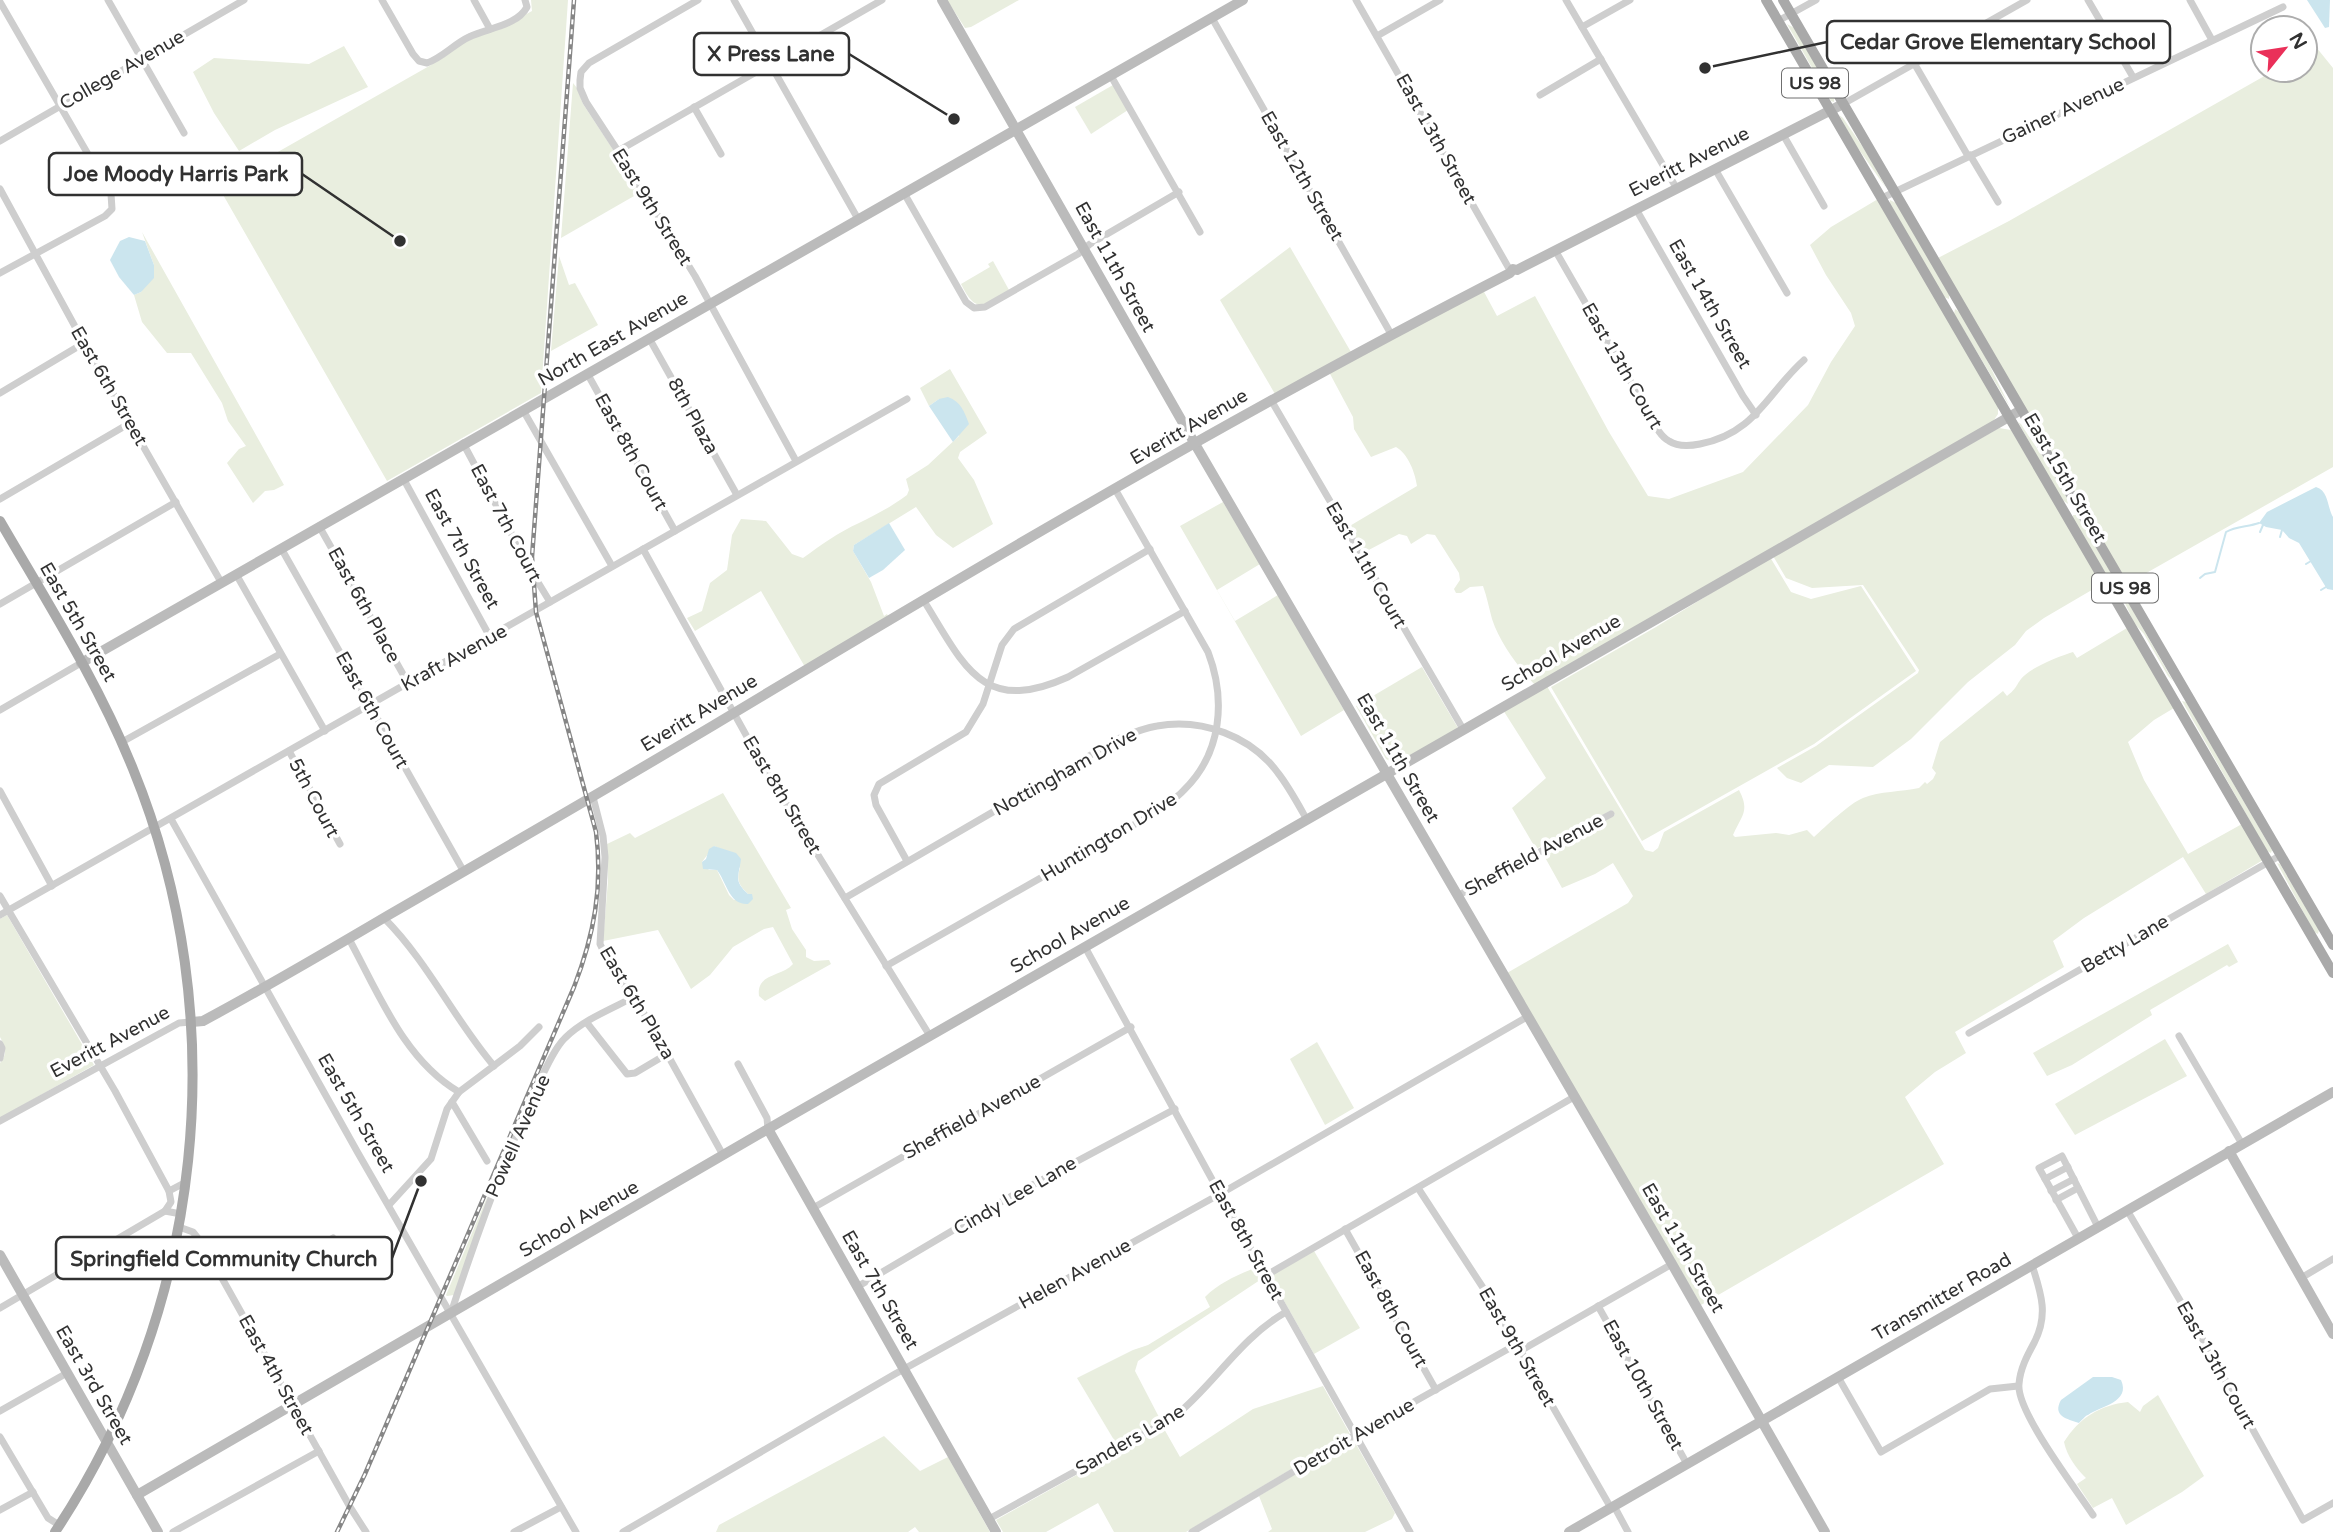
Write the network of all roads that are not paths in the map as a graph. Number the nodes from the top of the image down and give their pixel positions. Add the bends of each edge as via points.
1 (108, 0) edge
2 (244, 0) edge
3 (382, 0) edge
4 (474, 0) edge
5 (525, 0) edge
6 (698, 0) edge
7 (734, 0) edge
8 (882, 0) edge
9 (942, 0) edge
10 (1243, 0) edge
11 (1356, 0) edge
12 (1440, 0) edge
13 (1566, 0) edge
14 (1630, 0) edge
15 (1766, 0) edge
16 (1783, 0) edge
17 (1816, 0) edge
18 (2027, 0) edge
19 (2088, 0) edge
20 (2190, 0) edge
21 (0, 2) edge
22 (2283, 8) dead end
23 (1791, 14) junction
24 (1212, 18) junction
25 (1778, 21) junction
26 (1582, 27) junction
27 (490, 29) junction
28 (1377, 36) junction
29 (2213, 40) junction
30 (141, 59) junction
31 (1601, 60) junction
32 (771, 63) junction
33 (1914, 63) junction
34 (1111, 76) junction
35 (2133, 78) junction
36 (1540, 95) dead end
37 (1843, 104) junction
38 (61, 106) junction
39 (694, 107) junction
40 (1831, 110) junction
41 (1017, 128) junction
42 (184, 133) dead end
43 (1784, 134) junction
44 (0, 141) edge
45 (618, 150) junction
46 (721, 154) dead end
47 (1969, 156) junction
48 (1716, 169) junction
49 (0, 188) edge
50 (1677, 189) junction
51 (1894, 191) junction
52 (1179, 192) junction
53 (904, 193) junction
54 (1882, 198) junction
55 (1998, 202) dead end
56 (1824, 206) dead end
57 (1636, 209) junction
58 (858, 219) junction
59 (1200, 232) dead end
60 (1084, 249) junction
61 (1555, 250) junction
62 (34, 254) junction
63 (1514, 271) junction
64 (0, 274) edge
65 (1787, 293) dead end
66 (709, 304) junction
67 (1391, 334) junction
68 (649, 338) junction
69 (84, 343) junction
70 (1804, 360) dead end
71 (587, 373) junction
72 (0, 393) edge
73 (907, 400) dead end
74 (1271, 400) junction
75 (523, 410) junction
76 (2021, 410) junction
77 (1756, 415) junction
78 (2009, 417) junction
79 (130, 423) junction
80 (463, 443) junction
81 (1195, 444) junction
82 (796, 461) junction
83 (403, 478) junction
84 (1115, 489) junction
85 (737, 495) junction
86 (0, 499) edge
87 (176, 502) junction
88 (0, 521) edge
89 (319, 526) junction
90 (675, 531) junction
91 (281, 548) junction
92 (643, 549) junction
93 (1150, 549) junction
94 (612, 566) junction
95 (236, 574) junction
96 (221, 582) junction
97 (36, 583) junction
98 (924, 601) junction
99 (550, 602) junction
100 (0, 604) edge
101 (1185, 611) junction
102 (490, 637) junction
103 (280, 654) junction
104 (81, 663) junction
105 (408, 683) junction
106 (989, 685) junction
107 (369, 706) junction
108 (0, 710) edge
109 (733, 713) junction
110 (1217, 729) junction
111 (1463, 729) junction
112 (326, 731) junction
113 (122, 742) junction
114 (289, 751) junction
115 (1388, 774) junction
116 (0, 791) edge
117 (593, 797) junction
118 (9, 806) junction
119 (0, 811) edge
120 (1611, 814) dead end
121 (171, 819) junction
122 (1307, 820) junction
123 (155, 828) junction
124 (340, 844) dead end
125 (2281, 855) junction
126 (907, 861) junction
127 (2268, 862) junction
128 (464, 872) junction
129 (52, 886) junction
130 (0, 896) edge
131 (1457, 896) junction
132 (845, 898) junction
133 (8, 910) junction
134 (0, 915) edge
135 (384, 918) junction
136 (2327, 934) junction
137 (349, 939) junction
138 (2314, 941) junction
139 (2333, 945) edge
140 (1085, 947) junction
141 (886, 966) junction
142 (2331, 966) edge
143 (265, 988) junction
144 (634, 997) junction
145 (1527, 1017) junction
146 (192, 1022) junction
147 (587, 1023) junction
148 (540, 1027) dead end
149 (1130, 1027) junction
150 (1969, 1033) dead end
151 (930, 1036) junction
152 (2179, 1036) dead end
153 (0, 1044) edge
154 (667, 1054) junction
155 (0, 1058) edge
156 (737, 1064) dead end
157 (494, 1066) junction
158 (99, 1067) junction
159 (459, 1092) junction
160 (2333, 1092) edge
161 (1574, 1097) junction
162 (452, 1102) junction
163 (1175, 1109) junction
164 (0, 1121) edge
165 (768, 1129) junction
166 (2242, 1144) junction
167 (2229, 1152) junction
168 (723, 1155) junction
169 (487, 1161) dead end
170 (2067, 1167) junction
171 (2045, 1179) junction
172 (2074, 1179) junction
173 (186, 1182) junction
174 (1418, 1188) junction
175 (2078, 1188) junction
176 (169, 1191) junction
177 (2051, 1191) junction
178 (1220, 1194) junction
179 (2056, 1200) junction
180 (389, 1205) junction
181 (813, 1208) junction
182 (2127, 1210) junction
183 (165, 1211) junction
184 (182, 1214) junction
185 (179, 1227) junction
186 (2098, 1227) junction
187 (1345, 1229) junction
188 (333, 1238) dead end
189 (2078, 1238) junction
190 (309, 1251) dead end
191 (0, 1255) edge
192 (2333, 1259) edge
193 (1672, 1264) junction
194 (2032, 1265) junction
195 (1265, 1276) junction
196 (2301, 1278) junction
197 (858, 1287) junction
198 (23, 1295) junction
199 (1598, 1306) junction
200 (0, 1308) edge
201 (1286, 1312) junction
202 (451, 1313) junction
203 (2333, 1334) edge
204 (1519, 1348) junction
205 (904, 1369) junction
206 (67, 1373) junction
207 (1838, 1377) junction
208 (2018, 1386) junction
209 (1436, 1390) junction
210 (293, 1405) junction
211 (0, 1411) edge
212 (1762, 1421) junction
213 (2254, 1432) junction
214 (1355, 1435) junction
215 (2244, 1436) dead end
216 (0, 1437) edge
217 (107, 1442) junction
218 (319, 1451) junction
219 (1687, 1464) junction
220 (33, 1492) junction
221 (137, 1495) junction
222 (2333, 1503) edge
223 (561, 1507) junction
224 (1613, 1507) junction
225 (0, 1510) edge
226 (2093, 1515) dead end
227 (989, 1519) junction
228 (57, 1528) edge
229 (627, 1531) edge
230 (1197, 1531) edge
231 (158, 1532) edge
232 (173, 1532) edge
233 (366, 1532) edge
234 (514, 1532) edge
235 (576, 1532) edge
236 (996, 1532) edge
237 (1410, 1532) edge
238 (1569, 1532) edge
239 (1628, 1532) edge
240 (1825, 1532) edge

1 - 30 street
2 - 30 street, College Avenue
3 - 27 street via 413,54 424,63
4 - 27 street
5 - 27 street via 524,12
6 - 45 street, East 9th Street via 581,72 580,88 586,102
7 - 32 street
8 - 32 street
9 - 41 street, East 11th Street
10 - 24 street, North East Avenue
11 - 28 street, East 13th Street
12 - 28 street
13 - 26 street
14 - 26 street
15 - 25 main road, East 15th Street / US 98
16 - 23 main road, East 15th Street / US 98
17 - 23 street
18 - 33 street, Everitt Avenue
19 - 35 street
20 - 29 street
21 - 38 street
22 - 29 street, Gainer Avenue
23 - 25 street
23 - 37 main road, East 15th Street / US 98
24 - 34 street, North East Avenue
24 - 67 street, East 12th Street
25 - 40 main road, East 15th Street / US 98
26 - 31 street
28 - 63 street, East 13th Street
29 - 35 street, Gainer Avenue
30 - 38 street, College Avenue
30 - 42 street
31 - 36 street
31 - 50 street
32 - 39 street
32 - 58 street
33 - 37 street, Everitt Avenue
33 - 47 street
34 - 41 street, North East Avenue
34 - 52 street
35 - 47 street, Gainer Avenue
37 - 40 street, Everitt Avenue
37 - 51 main road, East 15th Street / US 98
38 - 44 street, College Avenue
38 - 62 street via 111,194 112,209
39 - 45 street
39 - 46 street
40 - 43 street, Everitt Avenue
40 - 54 main road, East 15th Street / US 98
41 - 53 street, North East Avenue
41 - 60 street, East 11th Street
43 - 48 street, Everitt Avenue
43 - 56 street
45 - 66 street, East 9th Street
47 - 51 street, Gainer Avenue
47 - 55 street
48 - 50 street, Everitt Avenue
48 - 65 street
49 - 62 street, East 6th Street
50 - 57 street, Everitt Avenue
51 - 54 street, Gainer Avenue
51 - 76 main road, East 15th Street / US 98
52 - 59 street
52 - 60 street
53 - 58 street, North East Avenue
53 - 60 street via 966,302 974,308 985,307
54 - 78 main road, East 15th Street / US 98
57 - 61 street, Everitt Avenue
57 - 77 street, East 14th Street
58 - 66 street, North East Avenue
60 - 81 street, East 11th Street
61 - 63 street, Everitt Avenue
61 - 77 street, East 13th Court via 1669,442 1680,446 1713,442
62 - 64 street
62 - 69 street, East 6th Street
63 - 67 street, Everitt Avenue
66 - 68 street, North East Avenue
66 - 82 street, East 9th Street
67 - 74 street, Everitt Avenue
68 - 71 street, North East Avenue
68 - 85 street, 8th Plaza
69 - 72 street
69 - 79 street, East 6th Street
70 - 77 street, East 13th Court
71 - 75 street, North East Avenue
71 - 90 street, East 8th Court
73 - 82 street, Kraft Avenue
74 - 81 street, Everitt Avenue
74 - 111 street, East 11th Court
75 - 80 street, North East Avenue
75 - 94 street
76 - 78 street, School Avenue
76 - 125 main road, East 15th Street / US 98
78 - 111 street, School Avenue
78 - 127 main road, East 15th Street / US 98
79 - 86 street
79 - 87 street, East 6th Street
80 - 83 street, North East Avenue
80 - 99 street, East 7th Court
81 - 84 street, Everitt Avenue
81 - 115 street, East 11th Street
82 - 85 street, Kraft Avenue
83 - 89 street, North East Avenue
83 - 102 street, East 7th Street
84 - 93 street, Huntington Drive
84 - 98 street, Everitt Avenue
85 - 90 street, Kraft Avenue
87 - 96 street, East 6th Street
87 - 97 street
88 - 97 main road, East 5th Street
89 - 91 street, North East Avenue
89 - 105 street, East 6th Place
90 - 92 street, Kraft Avenue
91 - 95 street, North East Avenue
91 - 107 street, East 6th Court
92 - 94 street, Kraft Avenue
92 - 109 street, East 8th Street
93 - 101 street, Huntington Drive
93 - 106 street via 1014,629 1002,645
94 - 99 street, Kraft Avenue
95 - 96 street, North East Avenue
95 - 103 street
96 - 104 street, North East Avenue
97 - 100 street
97 - 104 main road, East 5th Street
98 - 106 street via 963,663
98 - 109 street, Everitt Avenue
99 - 102 street, Kraft Avenue
101 - 106 street via 1049,685 1017,691
101 - 110 street, Huntington Drive via 1215,671
102 - 105 street, Kraft Avenue
103 - 112 street
103 - 113 street
104 - 108 street, North East Avenue
104 - 113 main road, East 5th Street
105 - 107 street, Kraft Avenue
106 - 126 street via 966,732 879,784 876,805
107 - 112 street, Kraft Avenue
107 - 128 street, East 6th Court
109 - 117 street, Everitt Avenue
109 - 132 street, East 8th Street
110 - 122 street, Nottingham Drive via 1246,743 1269,762
110 - 126 street, Nottingham Drive via 1156,726 1120,738
110 - 141 street, Huntington Drive via 1198,775 1158,811
111 - 115 street, School Avenue
112 - 114 street, Kraft Avenue
113 - 123 main road, East 5th Street
114 - 121 street, Kraft Avenue
114 - 124 street, 5th Court
115 - 122 street, School Avenue
115 - 131 street, East 11th Street
116 - 118 street
117 - 128 street, Everitt Avenue
117 - 144 street, East 6th Plaza via 605,857 600,944 613,971
118 - 119 street
118 - 129 street
120 - 131 street, Sheffield Avenue
121 - 123 street, Kraft Avenue
121 - 143 street, East 5th Street
122 - 140 street, School Avenue
123 - 129 street, Kraft Avenue
123 - 146 main road, East 5th Street via 179,922
125 - 127 street, Betty Lane
125 - 136 main road, East 15th Street / US 98
126 - 132 street, Nottingham Drive
127 - 138 main road, East 15th Street / US 98
127 - 150 street, Betty Lane
128 - 135 street, Everitt Avenue
129 - 133 street, Kraft Avenue
130 - 133 street
131 - 145 street, East 11th Street
132 - 141 street, East 8th Street
133 - 134 street, Kraft Avenue
133 - 158 street
135 - 137 street, Everitt Avenue
135 - 157 street via 413,948
136 - 138 street
136 - 139 main road, East 15th Street / US 98
137 - 143 street, Everitt Avenue
137 - 159 street via 411,1049
138 - 142 main road, East 15th Street / US 98
140 - 149 street, East 8th Street
140 - 151 street, School Avenue
141 - 151 street, East 8th Street
143 - 146 street, Everitt Avenue
143 - 180 street, East 5th Street
144 - 147 street, Powell Avenue
144 - 154 street, East 6th Plaza
145 - 161 street, East 11th Street
145 - 178 street, Helen Avenue
146 - 158 street, Everitt Avenue via 179,1023
146 - 173 main road, East 5th Street via 194,1084
147 - 154 street via 627,1074
147 - 202 street, Powell Avenue via 563,1039 539,1082 481,1222
148 - 157 street
149 - 163 street, East 8th Street
149 - 181 street, Sheffield Avenue
151 - 165 street, School Avenue
152 - 166 street
153 - 155 street
154 - 168 street, East 6th Plaza
156 - 165 street, East 7th Street via 767,1118
157 - 159 street
158 - 164 street, Everitt Avenue
158 - 176 street
159 - 162 street
160 - 166 street, Transmitter Road
161 - 174 street
161 - 193 street, East 11th Street
162 - 169 street
162 - 180 street via 431,1159
163 - 178 street, East 8th Street
163 - 197 street, Cindy Lee Lane via 1006,1199
165 - 168 street, School Avenue
165 - 181 street, East 7th Street
166 - 167 street, Transmitter Road
167 - 182 street, Transmitter Road
167 - 196 street
168 - 202 street, School Avenue
170 - 171 street
170 - 171 street via 2062,1156 2039,1168
170 - 172 street
171 - 177 street
172 - 175 street
172 - 177 street
173 - 176 street
173 - 184 main road, East 5th Street
174 - 187 street
174 - 204 street, East 9th Street
175 - 179 street
175 - 186 street
176 - 183 street
177 - 179 street
178 - 195 street, East 8th Street
178 - 205 street, Helen Avenue
179 - 189 street
180 - 202 street, East 5th Street
181 - 197 street, East 7th Street
182 - 186 street, Transmitter Road
182 - 213 street, East 13th Court
183 - 184 street
183 - 198 street
184 - 185 main road, East 5th Street
185 - 210 street, East 4th Street via 192,1231 204,1246
185 - 217 main road, East 5th Street via 150,1339
186 - 189 street, Transmitter Road
187 - 195 street
187 - 209 street, East 8th Court
188 - 190 street
189 - 194 street, Transmitter Road
191 - 198 street, East 3rd Street
192 - 196 street
193 - 199 street, Detroit Avenue
193 - 212 street, East 11th Street
194 - 207 street, Transmitter Road
194 - 208 street via 2042,1293 2043,1315
195 - 201 street, East 8th Street
196 - 203 street
197 - 205 street, East 7th Street
198 - 200 street
198 - 206 street, East 3rd Street
199 - 204 street, Detroit Avenue
199 - 219 street, East 10th Street
201 - 214 street, East 8th Street
201 - 227 street, Sanders Lane via 1255,1333 1174,1418
202 - 210 street, School Avenue
202 - 223 street, East 5th Street
204 - 209 street, Detroit Avenue
204 - 224 street, East 9th Street
205 - 227 street, East 7th Street
205 - 229 street, Helen Avenue
206 - 211 street
206 - 217 street, East 3rd Street
207 - 208 street via 1881,1452 1990,1389
207 - 212 street, Transmitter Road
208 - 226 street via 2038,1432
209 - 214 street, Detroit Avenue
210 - 218 street, East 4th Street
210 - 221 street, School Avenue
212 - 219 street, Transmitter Road
212 - 240 street, East 11th Street
213 - 215 street
213 - 222 street, East 13th Court via 2303,1521
214 - 230 street, Detroit Avenue
214 - 237 street, East 8th Street
216 - 220 street
217 - 221 street, East 3rd Street
217 - 228 main road, East 5th Street
218 - 232 street
218 - 233 street, East 4th Street
219 - 224 street, Transmitter Road
220 - 225 street
220 - 228 street
221 - 231 street, East 3rd Street
223 - 234 street
223 - 235 street, East 5th Street
224 - 238 street, Transmitter Road
224 - 239 street, East 9th Street
227 - 236 street, East 7th Street

